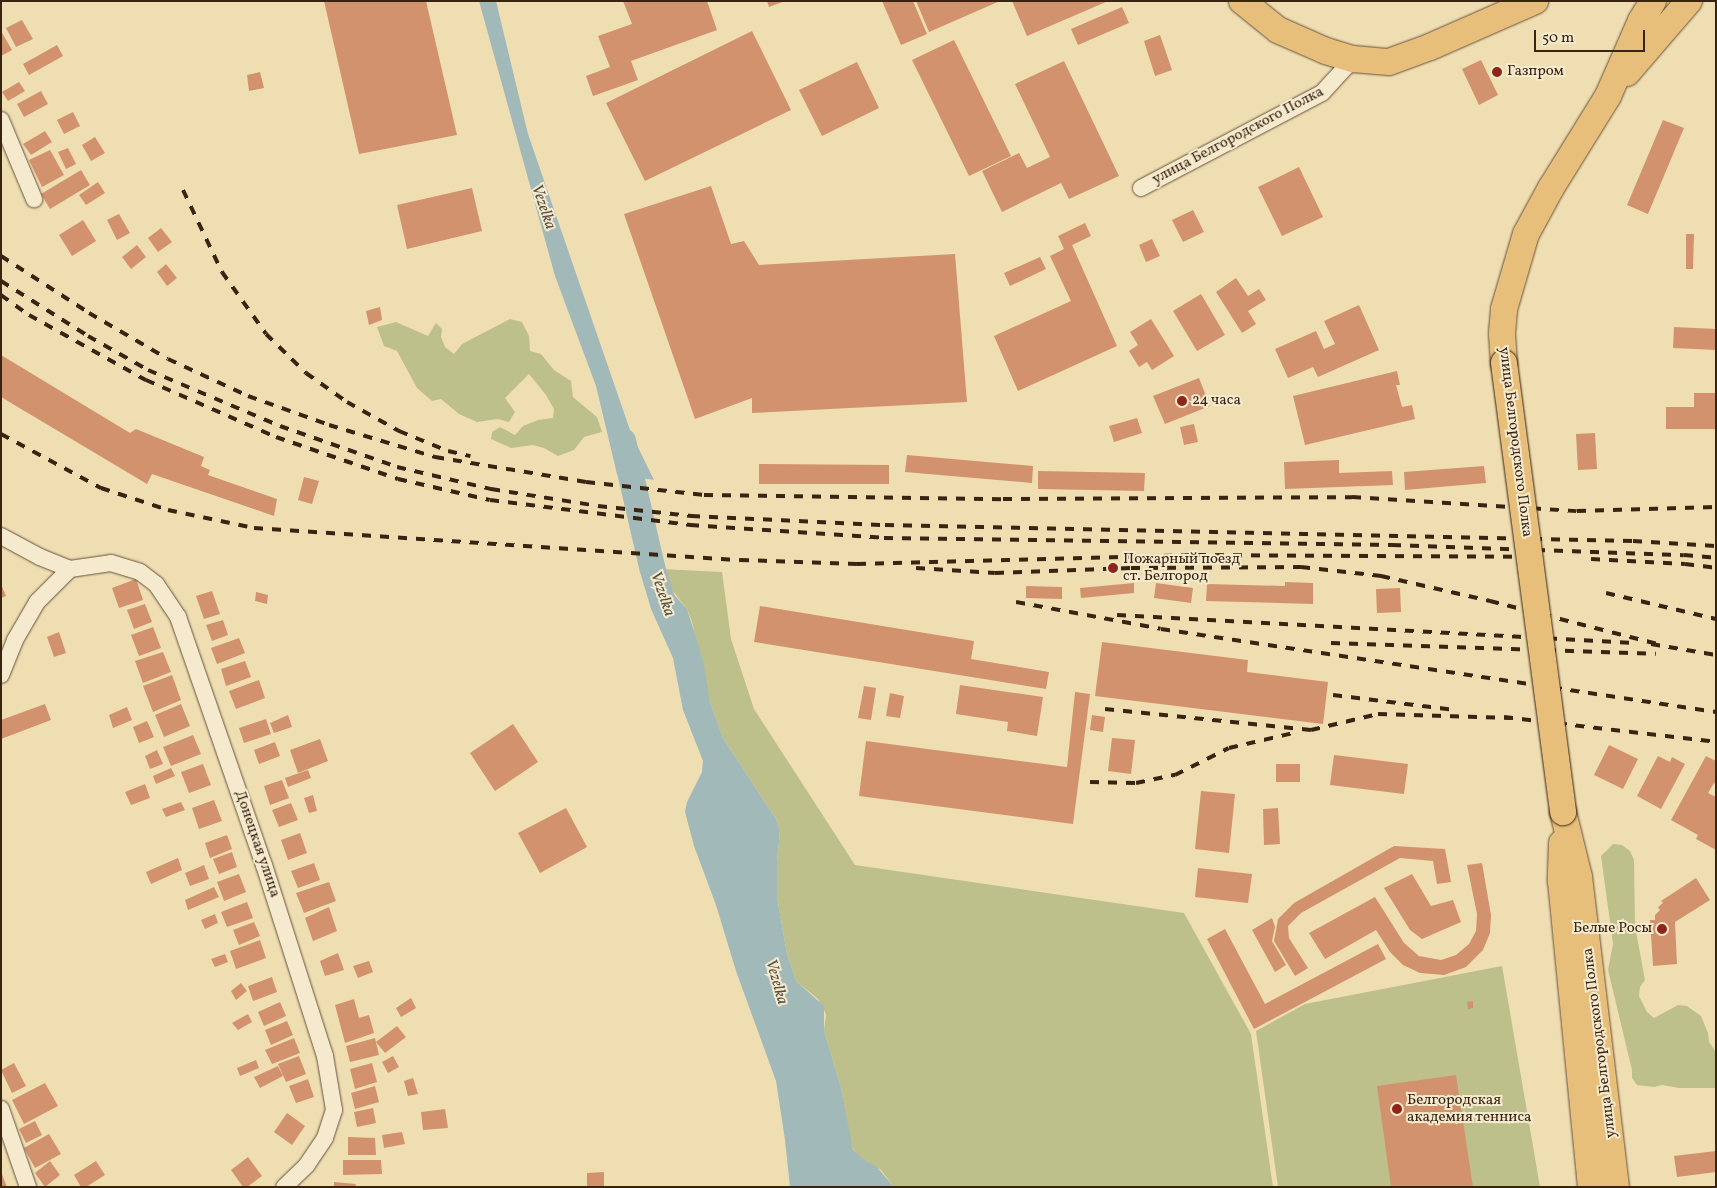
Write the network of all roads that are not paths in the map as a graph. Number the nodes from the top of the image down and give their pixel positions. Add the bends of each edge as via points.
1 (1242, 1) edge
2 (1535, 1) edge
3 (1689, 1) edge
4 (1643, 8) edge
5 (1353, 59) junction
6 (1608, 96) junction
7 (1, 120) edge
8 (1141, 188) dead end
9 (34, 199) dead end
10 (1, 536) edge
11 (70, 569) junction
12 (1, 675) edge
13 (1563, 812) junction
14 (1, 1109) edge
15 (28, 1187) edge
16 (284, 1187) edge
17 (1591, 1187) edge
18 (1616, 1187) edge

1 - 5 main road via 1278,30
2 - 5 main road via 1390,62
3 - 6 main road
4 - 6 main road
5 - 8 street, улица Белгородского Полка via 1322,94
6 - 13 main road, улица Белгородского Полка, bridge via 1526,234 1504,309 1502,333
7 - 9 street
10 - 11 street via 40,558
11 - 12 street via 37,602 14,640
11 - 16 street, Донецкая улица via 111,563 140,572 156,584 178,616 325,1056 334,1110 325,1138 307,1166
13 - 17 main road, улица Белгородского Полка via 1561,882
13 - 18 main road, улица Белгородского Полка via 1579,877
14 - 15 street

